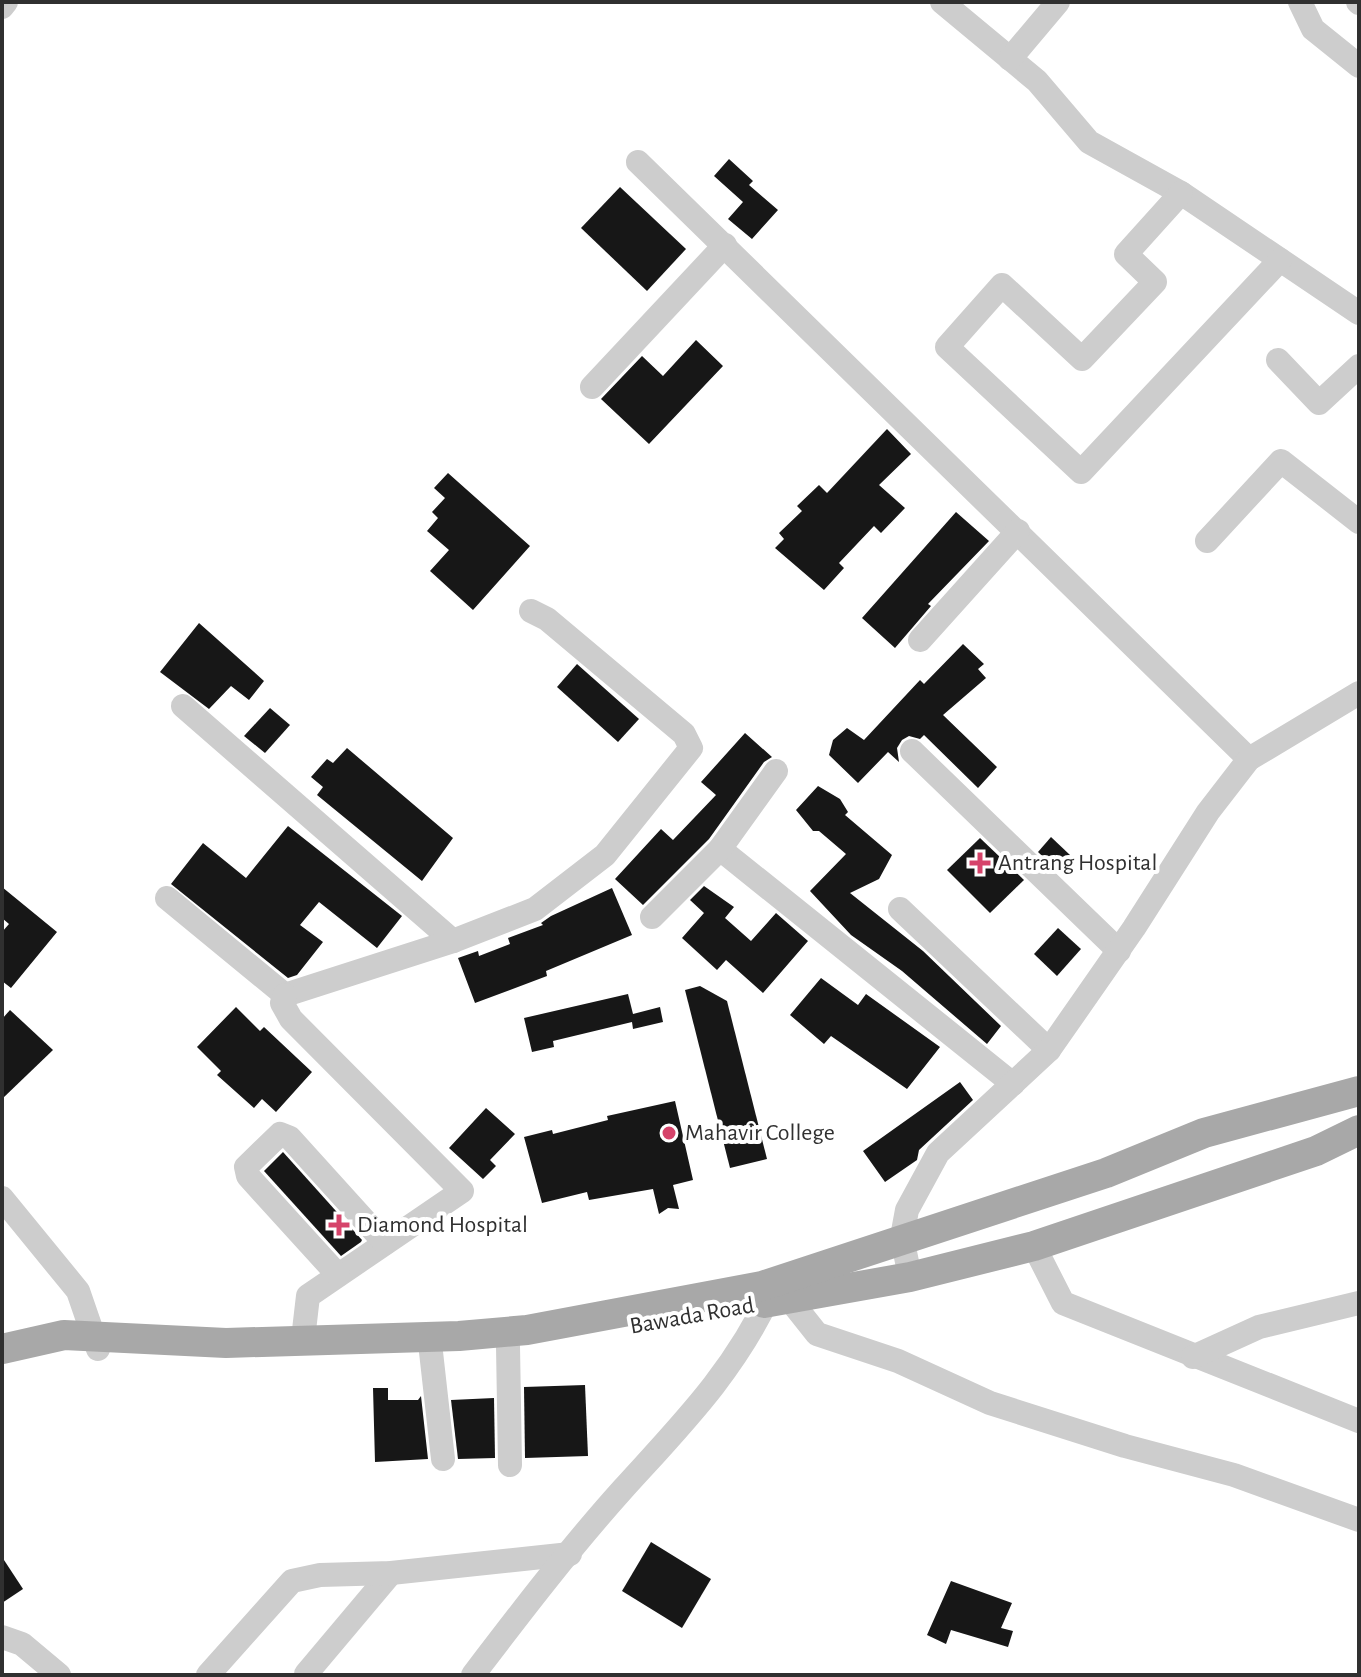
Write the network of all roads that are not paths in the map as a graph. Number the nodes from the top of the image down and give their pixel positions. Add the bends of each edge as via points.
1 (6, 2) edge
2 (942, 2) edge
3 (1058, 2) edge
4 (1300, 2) edge
5 (2, 7) edge
6 (971, 11) edge
7 (1010, 59) junction
8 (1359, 66) edge
9 (638, 162) dead end
10 (1181, 193) junction
11 (725, 245) junction
12 (1280, 260) junction
13 (1359, 313) edge
14 (1278, 360) dead end
15 (1359, 366) edge
16 (592, 387) dead end
17 (1359, 522) edge
18 (1018, 531) junction
19 (1207, 541) dead end
20 (531, 611) dead end
21 (920, 640) dead end
22 (1359, 693) edge
23 (183, 706) dead end
24 (912, 751) dead end
25 (1249, 759) junction
26 (776, 771) dead end
27 (720, 849) junction
28 (167, 898) dead end
29 (900, 909) dead end
30 (652, 917) dead end
31 (453, 941) junction
32 (1119, 951) junction
33 (285, 995) junction
34 (1049, 1050) junction
35 (1013, 1084) junction
36 (1359, 1091) edge
37 (1357, 1138) edge
38 (2, 1198) edge
39 (381, 1239) junction
40 (905, 1241) junction
41 (1034, 1246) junction
42 (337, 1273) junction
43 (910, 1277) junction
44 (778, 1292) junction
45 (1359, 1303) edge
46 (303, 1339) junction
47 (96, 1342) junction
48 (430, 1343) junction
49 (508, 1346) junction
50 (2, 1349) edge
51 (1193, 1357) junction
52 (2, 1367) edge
53 (1359, 1421) edge
54 (443, 1459) dead end
55 (510, 1465) dead end
56 (1359, 1520) edge
57 (570, 1554) junction
58 (391, 1573) junction
59 (2, 1637) edge
60 (306, 1674) edge
61 (59, 1675) edge
62 (208, 1675) edge
63 (473, 1675) edge

1 - 5 street
2 - 6 street
3 - 7 street
4 - 8 street via 1313,29
6 - 7 street
7 - 10 street via 1037,81 1089,142
9 - 11 street
10 - 12 street
10 - 12 street via 1126,254 1155,282 1082,359 1002,285 947,347 1081,472
11 - 16 street
11 - 18 street
12 - 13 street
14 - 15 street via 1319,403
17 - 19 street via 1281,461
18 - 21 street
18 - 25 street
20 - 31 street via 684,734 691,748 605,855 535,909
22 - 25 street
23 - 31 street
24 - 32 street
25 - 32 street via 1208,812
26 - 27 street
27 - 30 street
27 - 35 street
28 - 33 street
29 - 34 street
31 - 33 street
32 - 34 street
33 - 39 street via 282,1003 291,1019 462,1191
34 - 35 street
35 - 40 street via 938,1153 910,1201
36 - 40 main road via 1204,1133 1106,1173
37 - 41 main road, Bawada Road
38 - 47 street via 78,1291
39 - 42 street
39 - 42 street via 290,1138 280,1134 246,1167 248,1176
40 - 43 street
40 - 44 main road
41 - 43 main road, Bawada Road
41 - 51 street via 1063,1303
42 - 46 street via 308,1296
43 - 44 main road, Bawada Road
44 - 46 main road via 526,1330
44 - 49 main road, Bawada Road
44 - 56 street via 817,1334 898,1361 990,1403 1234,1475
44 - 57 street via 733,1364
45 - 51 street via 1259,1327
46 - 47 main road
47 - 48 main road, Bawada Road via 135,1353
47 - 50 main road via 64,1335
47 - 52 main road, Bawada Road
48 - 49 main road, Bawada Road
48 - 54 street
49 - 55 street
51 - 53 street
57 - 58 street
57 - 63 street
58 - 60 street
58 - 62 street via 292,1581
59 - 61 street via 22,1644

